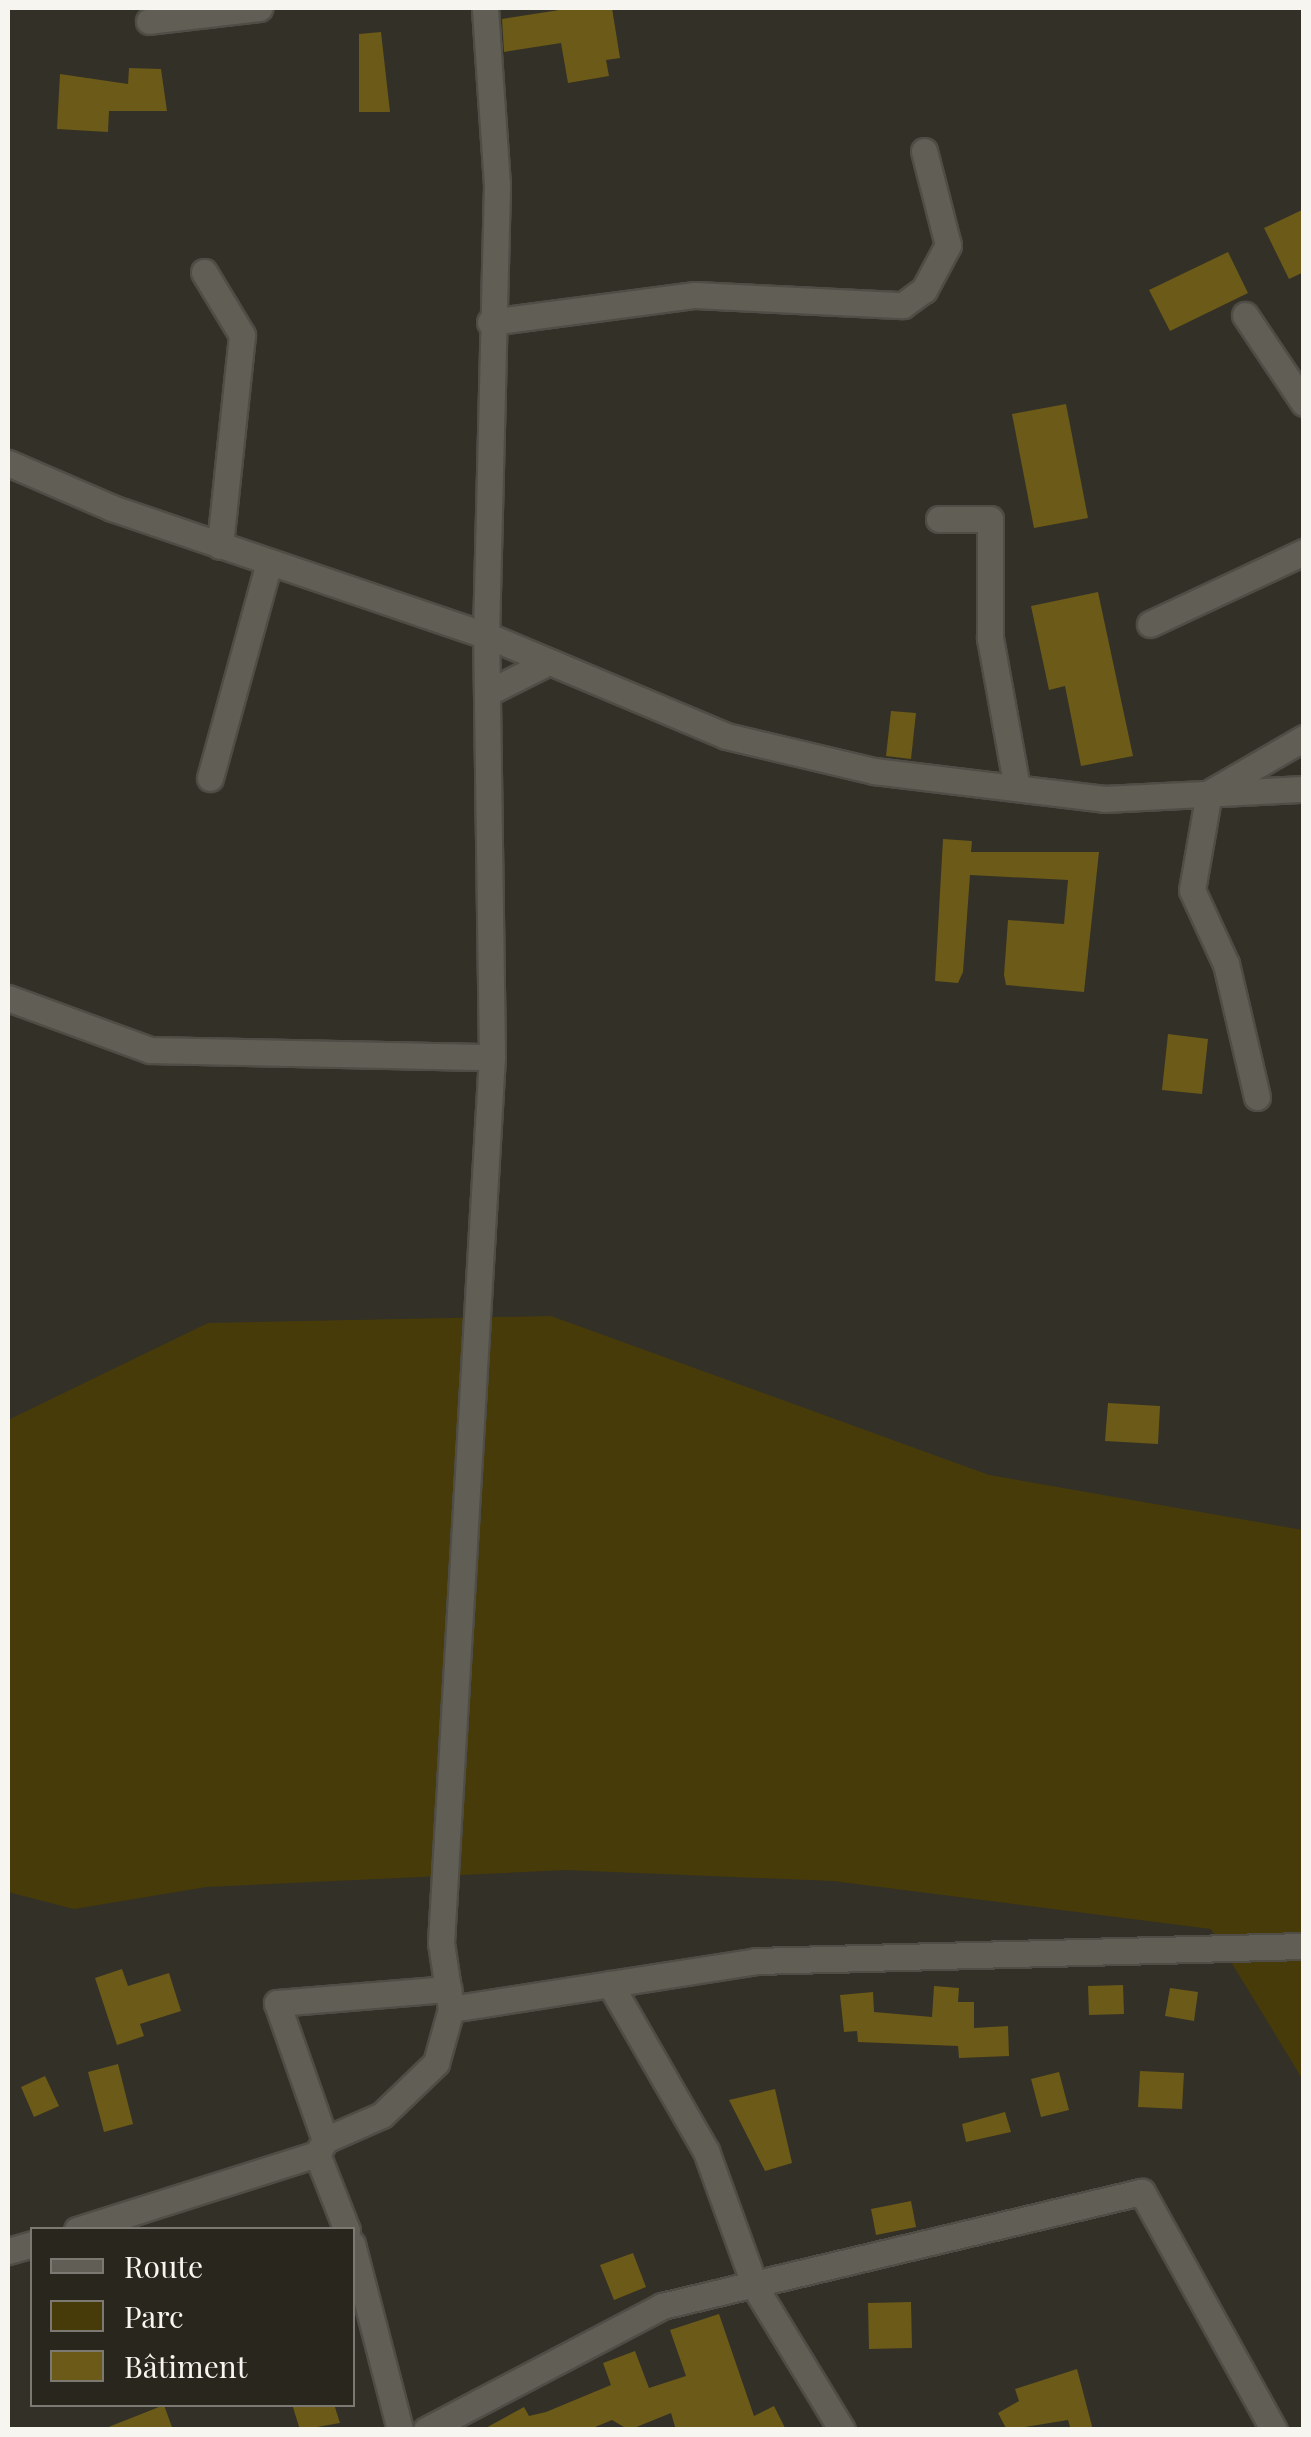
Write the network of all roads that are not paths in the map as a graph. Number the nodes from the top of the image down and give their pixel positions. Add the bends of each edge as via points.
1 (259, 8) edge
2 (482, 9) edge
3 (149, 22) dead end
4 (924, 151) dead end
5 (204, 272) dead end
6 (1246, 315) dead end
7 (490, 322) junction
8 (1304, 403) edge
9 (8, 462) edge
10 (939, 519) dead end
11 (220, 546) junction
12 (1304, 552) edge
13 (269, 563) junction
14 (1150, 624) dead end
15 (486, 635) junction
16 (541, 666) junction
17 (487, 693) junction
18 (1304, 738) edge
19 (210, 778) dead end
20 (1017, 788) junction
21 (1304, 790) edge
22 (1209, 793) junction
23 (8, 998) edge
24 (492, 1057) junction
25 (1257, 1097) dead end
26 (1304, 1946) edge
27 (610, 1984) junction
28 (450, 1999) junction
29 (321, 2147) junction
30 (86, 2227) edge
31 (346, 2227) edge
32 (355, 2256) edge
33 (756, 2289) junction
34 (400, 2430) edge
35 (426, 2430) edge
36 (842, 2430) edge
37 (1274, 2430) edge

1 - 3 street
2 - 7 street via 497,185
4 - 7 street via 948,245 924,290 902,305 695,294
5 - 11 street via 242,336
6 - 8 street
7 - 15 street
9 - 11 street
10 - 20 street via 990,519 990,638
11 - 13 street
12 - 14 street
13 - 15 street
13 - 19 street
15 - 16 street
15 - 17 street
16 - 17 street
16 - 20 street via 726,736 874,771
17 - 24 street
18 - 22 street
20 - 22 street via 1104,799
21 - 22 street
22 - 25 street via 1192,890 1231,978
23 - 24 street via 150,1050
24 - 28 street via 441,1943
26 - 27 street via 756,1961
27 - 28 street
27 - 33 street via 706,2151
28 - 29 street via 436,2063 382,2115
28 - 29 street via 277,2002
29 - 30 street
29 - 31 street
32 - 34 street
33 - 35 street via 662,2306
33 - 36 street
33 - 37 street via 1142,2192

